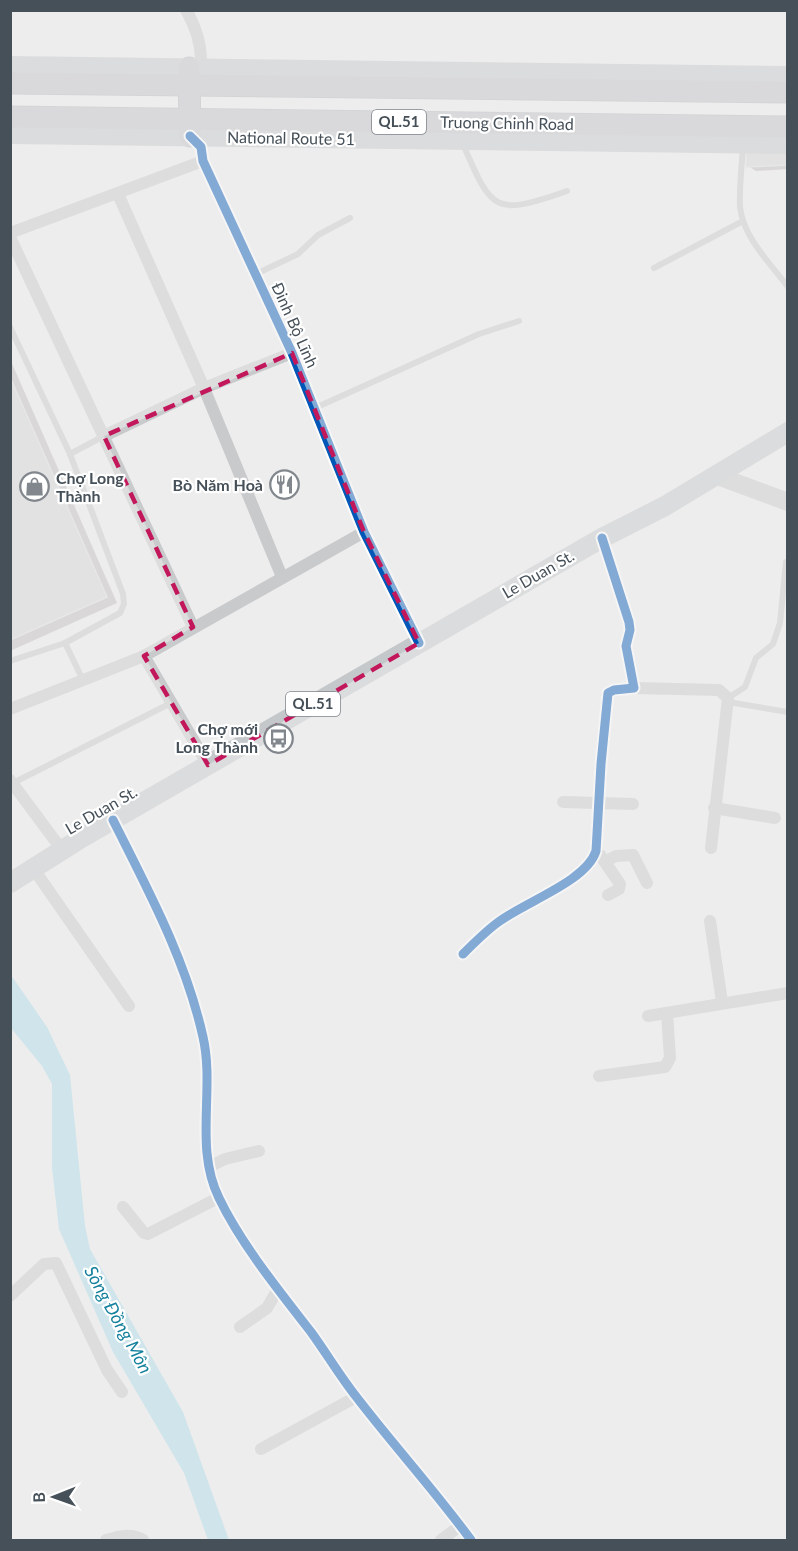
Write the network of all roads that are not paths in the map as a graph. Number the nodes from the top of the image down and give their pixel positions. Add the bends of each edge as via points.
1 (186, 10) edge
2 (10, 66) edge
3 (788, 76) edge
4 (189, 77) junction
5 (10, 83) edge
6 (788, 93) edge
7 (10, 117) edge
8 (788, 127) edge
9 (190, 128) junction
10 (10, 134) edge
11 (699, 134) junction
12 (461, 140) junction
13 (743, 143) junction
14 (788, 144) edge
15 (203, 160) junction
16 (567, 191) dead end
17 (118, 194) junction
18 (350, 218) dead end
19 (744, 221) junction
20 (10, 235) edge
21 (654, 268) dead end
22 (256, 274) junction
23 (788, 287) edge
24 (519, 321) dead end
25 (10, 327) edge
26 (292, 353) junction
27 (204, 388) junction
28 (314, 408) junction
29 (788, 432) edge
30 (104, 436) junction
31 (70, 454) junction
32 (716, 475) junction
33 (788, 502) edge
34 (364, 532) junction
35 (602, 538) junction
36 (786, 562) edge
37 (282, 577) junction
38 (193, 627) junction
39 (65, 643) junction
40 (419, 644) junction
41 (144, 656) junction
42 (10, 661) edge
43 (83, 681) junction
44 (634, 688) junction
45 (728, 700) junction
46 (171, 703) junction
47 (10, 709) edge
48 (788, 712) edge
49 (208, 765) junction
50 (12, 781) edge
51 (562, 802) dead end
52 (598, 802) junction
53 (633, 804) dead end
54 (714, 808) junction
55 (775, 818) dead end
56 (113, 820) junction
57 (711, 848) dead end
58 (62, 850) junction
59 (596, 851) junction
60 (606, 861) junction
61 (33, 868) junction
62 (10, 883) edge
63 (648, 883) dead end
64 (608, 895) dead end
65 (710, 921) dead end
66 (463, 954) dead end
67 (788, 993) edge
68 (722, 1002) junction
69 (129, 1006) dead end
70 (667, 1012) junction
71 (648, 1016) dead end
72 (599, 1076) dead end
73 (259, 1151) dead end
74 (209, 1167) junction
75 (218, 1198) junction
76 (123, 1207) dead end
77 (278, 1289) junction
78 (10, 1296) edge
79 (240, 1327) dead end
80 (122, 1392) dead end
81 (356, 1397) junction
82 (261, 1449) dead end
83 (460, 1526) junction
84 (106, 1540) edge
85 (143, 1540) edge
86 (441, 1540) edge
87 (471, 1540) edge

1 - 4 street via 201,48 201,61
2 - 4 main road, QL.51
3 - 4 main road, QL.51
4 - 5 highway, Truong Chinh Road / QL.51
4 - 6 highway, Truong Chinh Road / QL.51
4 - 9 highway
7 - 9 highway, Truong Chinh Road / QL.51
8 - 11 highway, Truong Chinh Road / QL.51
9 - 10 main road, National Route 51 / QL.51
9 - 11 highway, Truong Chinh Road / QL.51
9 - 12 main road, National Route 51 / QL.51
9 - 15 street, Đinh Bộ Lĩnh via 201,147
11 - 12 main road, National Route 51 / QL.51
11 - 13 main road, National Route 51 / QL.51
12 - 16 lane via 479,181 497,203 508,206 535,202
13 - 14 main road, National Route 51 / QL.51
13 - 19 lane via 740,206
15 - 17 street
15 - 22 street, Đinh Bộ Lĩnh
17 - 20 street
17 - 27 street
18 - 22 lane via 318,235 298,254
19 - 21 lane
19 - 23 lane via 751,237
20 - 30 street
22 - 26 street, Đinh Bộ Lĩnh
24 - 28 lane via 479,334
25 - 31 lane
26 - 27 street
26 - 28 street, Đinh Bộ Lĩnh
27 - 30 street
27 - 37 street
28 - 34 street, Đinh Bộ Lĩnh
29 - 32 main road, Le Duan St. / QL.51
30 - 31 lane
30 - 38 street
31 - 39 lane via 124,604 120,613
32 - 33 main road
32 - 35 main road, Le Duan St. / QL.51
34 - 37 street
34 - 40 street, Đinh Bộ Lĩnh
35 - 40 main road, Le Duan St. / QL.51
35 - 44 street via 629,622 626,646
36 - 45 lane via 780,623 773,644 756,658 745,687
37 - 38 street
38 - 41 street
39 - 42 lane
39 - 43 lane
40 - 49 main road, Le Duan St. / QL.51
41 - 43 street
41 - 46 street
43 - 47 street
44 - 45 street via 719,690
44 - 52 street via 608,693
45 - 48 lane
45 - 54 street
46 - 49 street
46 - 50 lane
49 - 56 main road, Le Duan St. / QL.51
50 - 58 street
51 - 52 street
52 - 53 street
52 - 59 street
54 - 55 street
54 - 57 street
56 - 58 main road, Le Duan St. / QL.51
56 - 74 street via 166,929 201,1030
58 - 61 main road, Le Duan St. / QL.51
59 - 60 street
59 - 66 street via 592,862 579,873 497,922
60 - 63 street via 633,855
60 - 64 street via 620,884 619,889
61 - 62 main road, Le Duan St. / QL.51
61 - 69 street
65 - 68 street
67 - 68 street
68 - 70 street
70 - 71 street
70 - 72 street via 670,1058 665,1067
73 - 74 street
74 - 75 street
75 - 76 street via 148,1234
75 - 77 street
77 - 79 street via 267,1308
77 - 81 street
78 - 80 street via 44,1264 56,1263 107,1370
81 - 82 street
81 - 83 street
83 - 86 street
83 - 87 street
84 - 85 street via 136,1536

